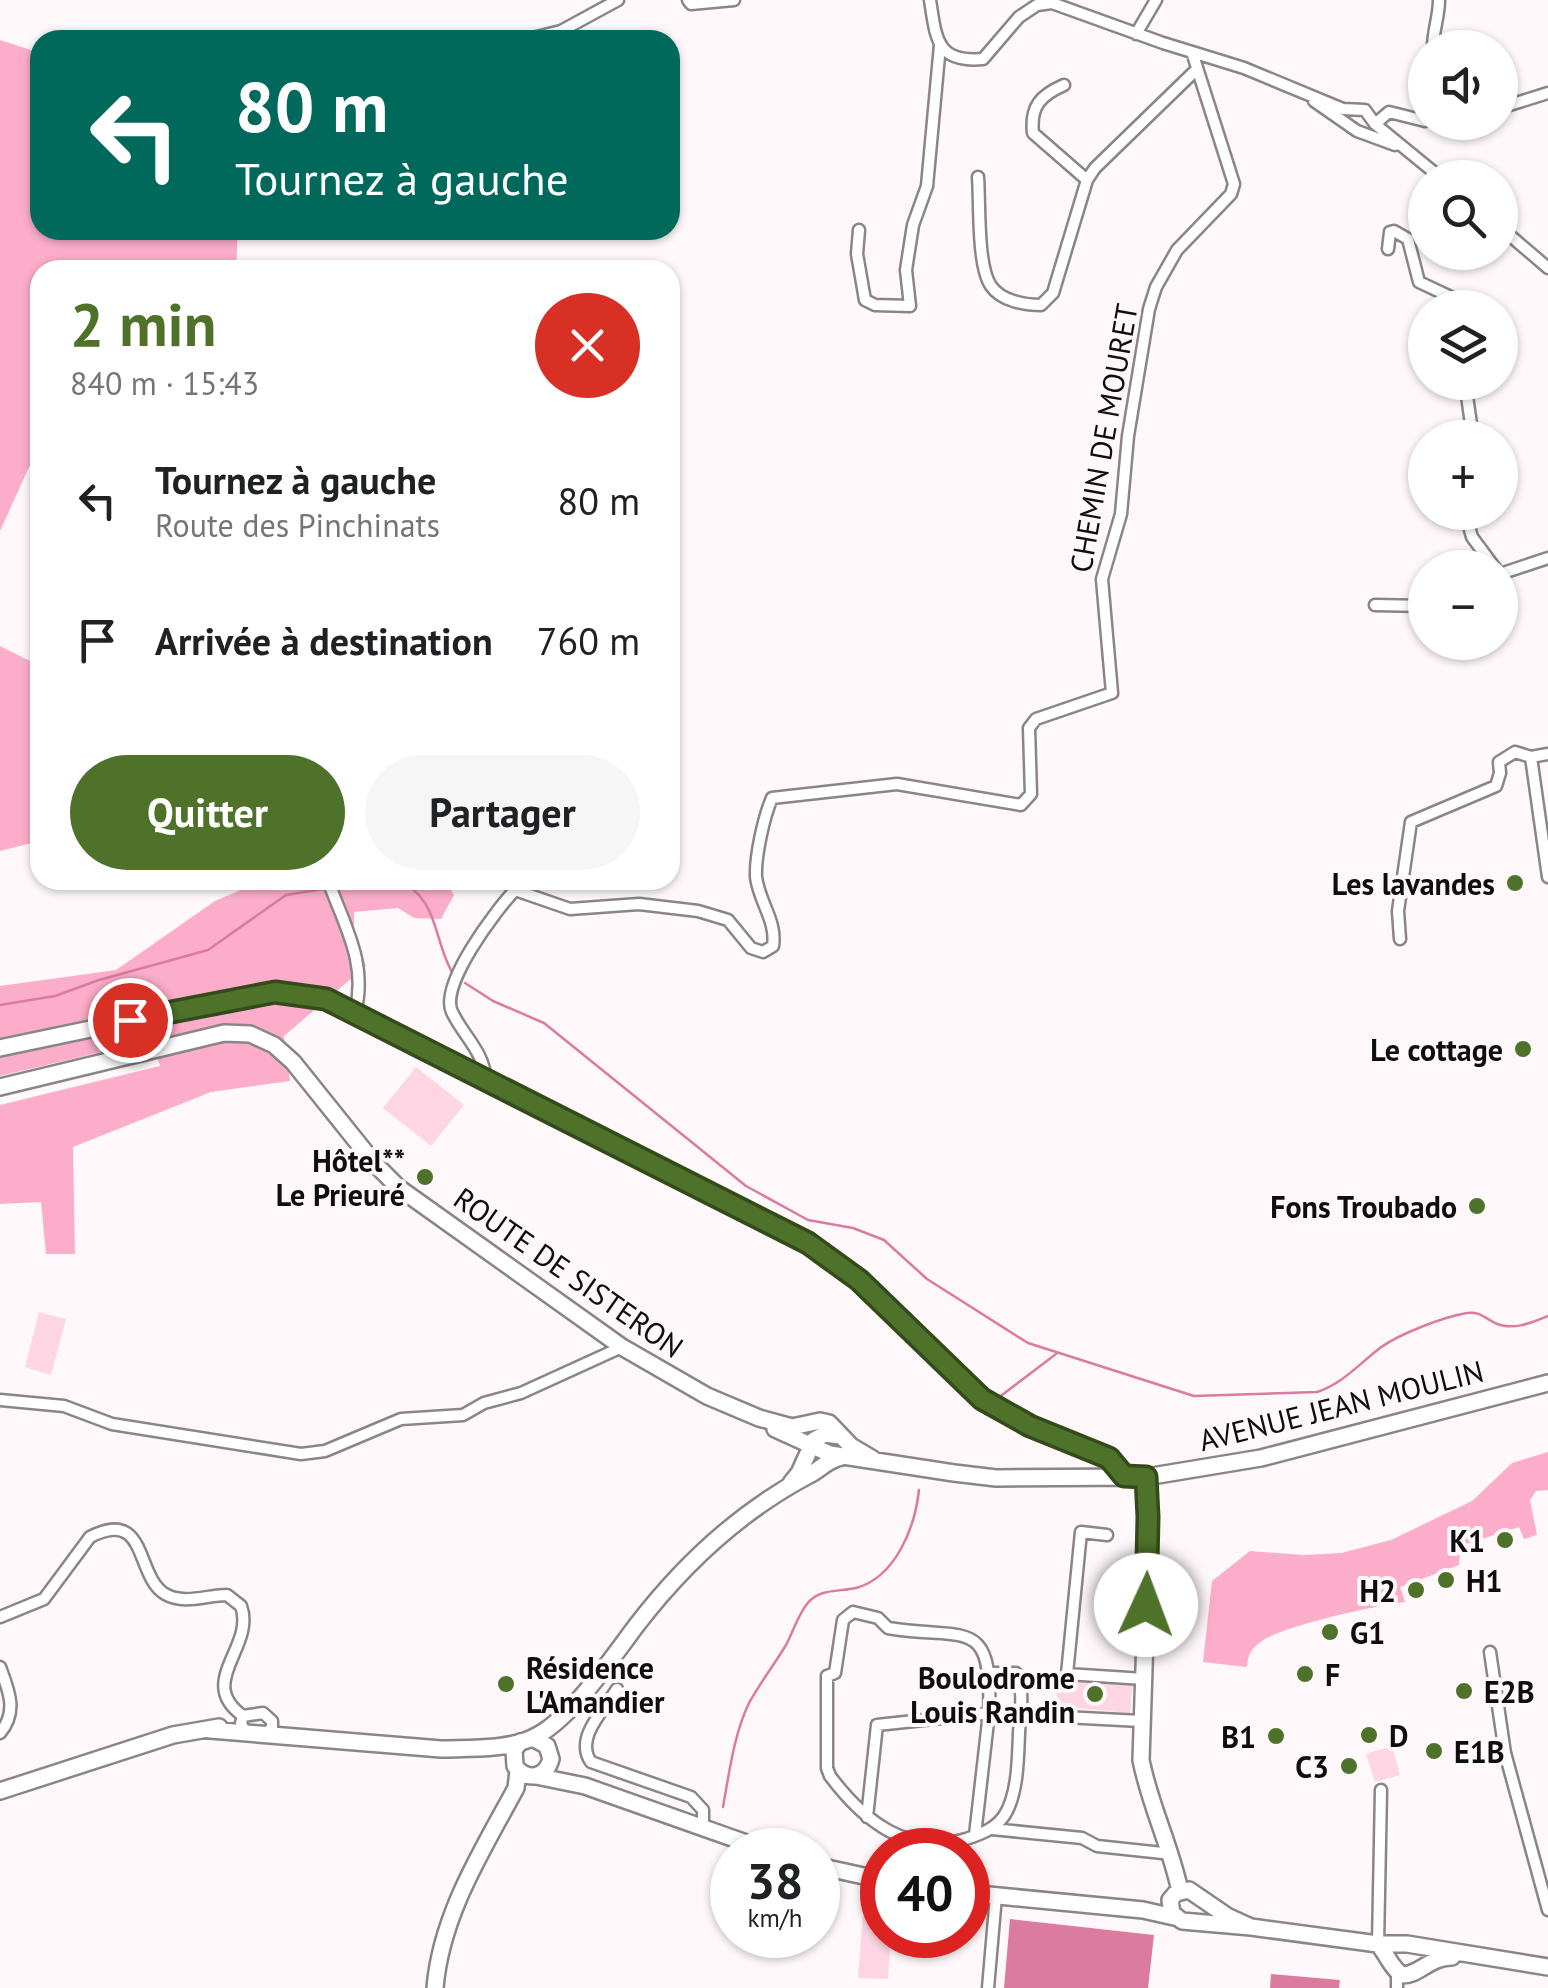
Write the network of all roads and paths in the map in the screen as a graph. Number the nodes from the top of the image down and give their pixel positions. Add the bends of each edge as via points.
1 (618, 0) edge
2 (688, 0) edge
3 (734, 0) edge
4 (930, 0) edge
5 (1156, 0) edge
6 (1439, 0) edge
7 (1035, 3) edge
8 (564, 30) edge
9 (1435, 30) edge
10 (1136, 34) junction
11 (940, 44) junction
12 (1192, 52) junction
13 (1213, 58) junction
14 (1196, 70) junction
15 (1064, 84) dead end
16 (1205, 88) junction
17 (1548, 92) edge
18 (1306, 94) junction
19 (1518, 102) edge
20 (1408, 115) edge
21 (1374, 124) junction
22 (1405, 148) junction
23 (1419, 160) edge
24 (978, 178) dead end
25 (1087, 180) junction
26 (859, 230) dead end
27 (1518, 242) edge
28 (1388, 250) dead end
29 (1548, 268) edge
30 (1436, 290) edge
31 (1548, 558) edge
32 (1518, 568) edge
33 (1376, 605) dead end
34 (1408, 606) edge
35 (1548, 754) edge
36 (1531, 757) junction
37 (1548, 877) edge
38 (332, 890) edge
39 (513, 890) edge
40 (528, 890) edge
41 (1400, 939) dead end
42 (356, 1013) junction
43 (0, 1048) edge
44 (486, 1080) junction
45 (0, 1087) edge
46 (622, 1347) junction
47 (1548, 1382) edge
48 (0, 1400) edge
49 (758, 1418) junction
50 (832, 1429) junction
51 (810, 1449) junction
52 (834, 1457) junction
53 (873, 1458) junction
54 (1124, 1476) junction
55 (1146, 1477) junction
56 (788, 1486) junction
57 (1108, 1536) dead end
58 (0, 1617) edge
59 (1490, 1652) dead end
60 (0, 1667) edge
61 (991, 1673) junction
62 (1144, 1679) junction
63 (585, 1693) junction
64 (989, 1713) junction
65 (1020, 1713) junction
66 (1141, 1721) junction
67 (243, 1724) junction
68 (0, 1733) edge
69 (538, 1746) junction
70 (474, 1748) junction
71 (525, 1771) junction
72 (585, 1786) junction
73 (1381, 1790) dead end
74 (0, 1792) edge
75 (867, 1817) junction
76 (882, 1828) edge
77 (977, 1828) edge
78 (703, 1829) junction
79 (992, 1829) joint
80 (710, 1831) edge
81 (1174, 1857) junction
82 (1191, 1893) junction
83 (990, 1895) edge
84 (996, 1896) junction
85 (1548, 1910) edge
86 (1178, 1914) junction
87 (1251, 1927) junction
88 (1378, 1944) junction
89 (1410, 1946) junction
90 (1495, 1957) junction
91 (1548, 1967) edge
92 (1404, 1974) edge
93 (435, 1988) edge
94 (443, 1988) edge
95 (988, 1988) edge

1 - 8 street
2 - 3 street
4 - 11 street
5 - 10 street
6 - 9 street
7 - 10 street via 1063,5
7 - 11 street via 982,59 946,54
10 - 12 street
11 - 26 street via 927,186 906,270 910,306 865,300
12 - 13 street
12 - 14 street
13 - 16 street
13 - 18 street
14 - 16 street
14 - 25 street
15 - 25 street via 1038,100 1033,133
16 - 40 street, CHEMIN DE MOURET via 1234,184 1232,194 1177,250 1149,309 1120,514 1102,579 1112,693 1036,719 1029,728 1031,794 1021,804 897,784 772,798 756,876 775,933 773,946 762,952 750,948 728,920 698,910 639,904 570,909
17 - 19 street
18 - 21 street via 1365,110
18 - 22 street via 1334,118
20 - 21 street via 1389,112
21 - 22 street
22 - 23 street
24 - 25 street via 988,282 1002,296 1030,305 1041,305 1053,293
27 - 29 street
28 - 30 street via 1390,232 1408,240 1419,282
31 - 32 street
33 - 34 street
35 - 36 street
36 - 37 street
36 - 41 street via 1516,752 1500,762 1496,786 1411,822
38 - 42 street via 354,940
39 - 44 street, CHEMIN DE MOURET via 476,940 449,1000 480,1053
42 - 43 main road via 326,999 275,992
42 - 44 main road
44 - 54 main road via 821,1251 982,1399 1109,1458
45 - 46 main road, ROUTE DE SISTERON via 224,1033 262,1038 294,1062 399,1188
46 - 48 street via 463,1415 402,1419 301,1454 112,1424 64,1406
46 - 49 main road, ROUTE DE SISTERON
47 - 55 main road, AVENUE JEAN MOULIN via 1260,1458
49 - 50 main road, ROUTE DE SISTERON
49 - 51 main road, ROUTE DE SISTERON
50 - 51 main road
50 - 52 main road
50 - 53 main road, ROUTE DE SISTERON
51 - 52 main road, ROUTE DE SISTERON
51 - 56 main road
52 - 53 main road, ROUTE DE SISTERON
52 - 56 main road
53 - 54 main road, ROUTE DE SISTERON via 996,1478
54 - 55 main road, ROUTE DE SISTERON
55 - 62 main road
56 - 63 main road via 690,1563
57 - 62 street via 1080,1532 1067,1674
58 - 67 street via 44,1599 90,1536 125,1533 165,1594 190,1600 227,1595 242,1606 245,1628 224,1683
59 - 85 street via 1499,1755
60 - 68 street via 12,1705
61 - 64 street
61 - 65 street via 1019,1677
61 - 75 street via 986,1653 968,1638 888,1628 862,1612 847,1615 835,1673 826,1676 827,1768
62 - 66 main road
63 - 69 main road
63 - 78 street via 612,1697 586,1739 588,1758 691,1797 703,1810
64 - 65 street
64 - 75 street via 877,1725
64 - 77 street
65 - 66 street
65 - 79 street via 1014,1786 1006,1814
66 - 81 main road via 1148,1794
67 - 70 main road
67 - 74 main road via 173,1735
69 - 70 main road
69 - 71 main road via 549,1767
69 - 71 main road via 514,1750
69 - 72 main road
70 - 71 main road via 498,1752
71 - 72 main road
71 - 93 main road via 451,1917
71 - 94 main road via 460,1917
72 - 78 main road
73 - 88 street
75 - 76 street
78 - 80 main road
79 - 81 street
81 - 82 main road
82 - 86 main road via 1173,1896
82 - 86 main road via 1200,1910
82 - 87 main road
83 - 84 main road
84 - 86 main road
84 - 95 street
86 - 87 main road
87 - 88 main road
88 - 89 main road
88 - 92 main road
89 - 90 main road
89 - 92 main road
89 - 92 main road via 1422,1956
90 - 91 main road
90 - 92 main road via 1445,1956

